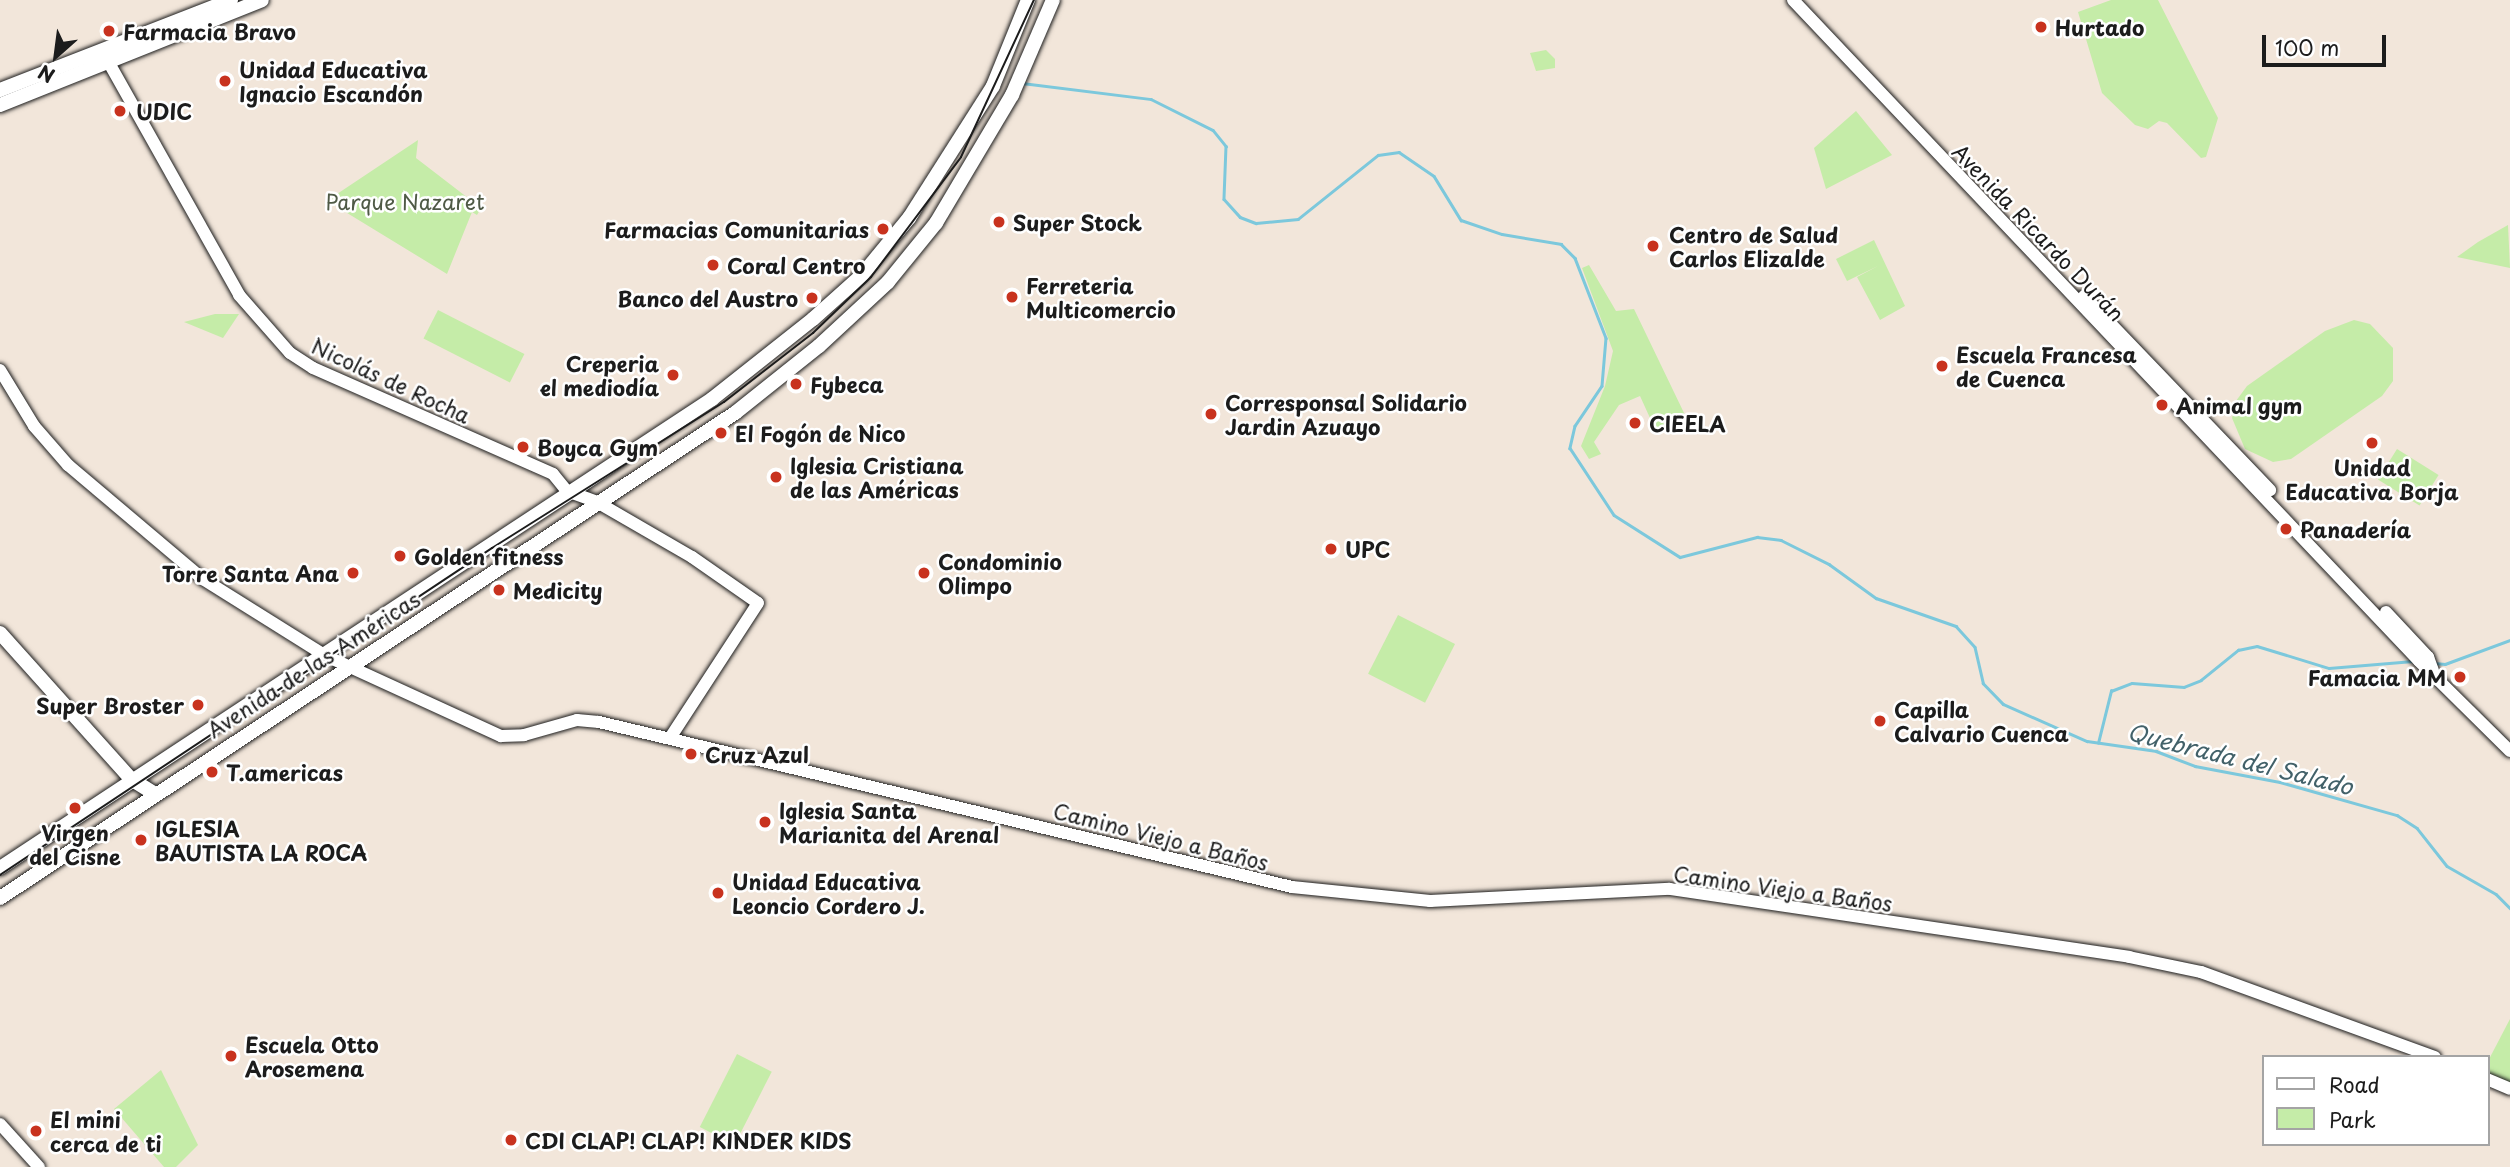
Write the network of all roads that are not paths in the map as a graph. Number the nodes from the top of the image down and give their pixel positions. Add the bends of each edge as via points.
1 (231, 0) edge
2 (262, 0) edge
3 (1028, 0) edge
4 (1053, 0) edge
5 (1793, 0) edge
6 (1801, 0) edge
7 (105, 55) junction
8 (0, 90) edge
9 (0, 105) edge
10 (0, 370) edge
11 (567, 491) junction
12 (597, 502) junction
13 (0, 633) edge
14 (324, 655) junction
15 (350, 664) junction
16 (2433, 671) junction
17 (670, 738) junction
18 (2510, 751) edge
19 (131, 779) junction
20 (153, 793) junction
21 (0, 868) edge
22 (0, 898) edge
23 (2429, 1055) edge
24 (2489, 1080) edge
25 (2510, 1089) edge
26 (0, 1124) edge
27 (39, 1167) edge

1 - 7 main road
2 - 7 main road
3 - 11 main road, Avenida de las Américas via 988,94 909,218 862,275 712,399
4 - 12 main road, Avenida de las Américas via 1012,95 936,223 888,282 819,346 735,413
5 - 16 street, Avenida Ricardo Durán
6 - 16 street, Avenida Ricardo Durán via 2428,657
7 - 8 main road
7 - 9 main road
7 - 11 street, Nicolás de Rocha via 239,295 290,354 553,474
10 - 14 street, Camino Viejo a Baños via 34,426 68,465 203,579
11 - 12 street
11 - 14 main road, Avenida de las Américas
12 - 15 main road, Avenida de las Américas
12 - 17 street via 758,603
13 - 19 main road
14 - 15 street, Camino Viejo a Baños
14 - 19 main road, Avenida de las Américas
15 - 17 street, Camino Viejo a Baños via 501,736 524,735 577,720
15 - 20 main road, Avenida de las Américas
16 - 18 street, Avenida Ricardo Durán
17 - 23 street, Camino Viejo a Baños via 1292,887 1430,901 1670,889 2129,957 2201,972
19 - 20 main road
19 - 21 main road, Avenida de las Américas
20 - 22 main road, Avenida de las Américas
24 - 25 street
26 - 27 street

